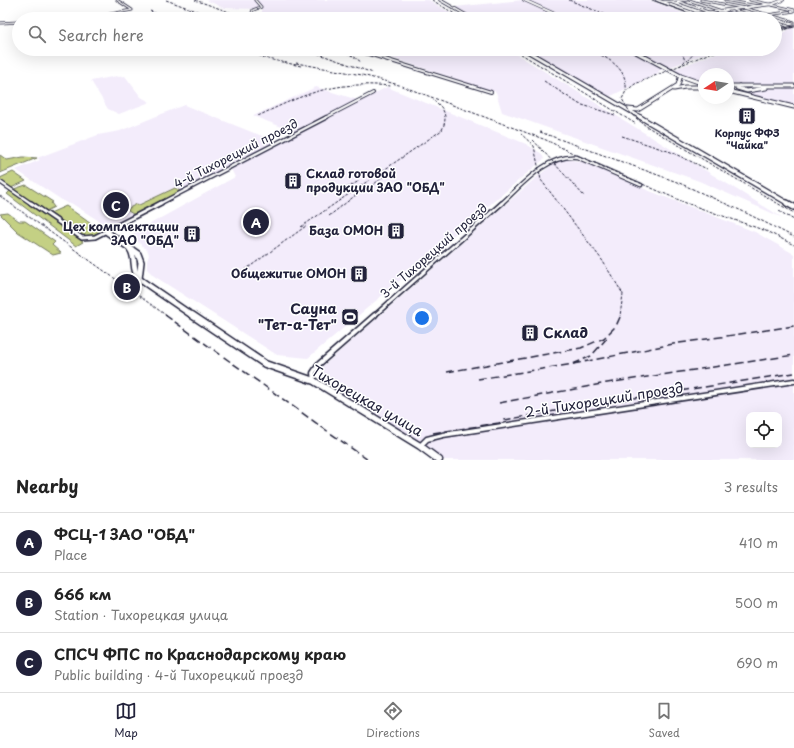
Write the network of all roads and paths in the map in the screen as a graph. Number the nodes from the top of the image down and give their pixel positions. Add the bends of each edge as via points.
1 (117, 0) edge
2 (255, 0) edge
3 (440, 0) edge
4 (524, 0) edge
5 (657, 0) edge
6 (675, 0) edge
7 (688, 0) edge
8 (701, 0) edge
9 (711, 0) edge
10 (725, 0) edge
11 (750, 0) edge
12 (783, 0) edge
13 (707, 1) junction
14 (663, 2) junction
15 (773, 4) junction
16 (758, 6) junction
17 (744, 8) junction
18 (733, 10) junction
19 (794, 10) edge
20 (722, 11) junction
21 (122, 12) edge
22 (252, 12) edge
23 (461, 12) edge
24 (551, 12) edge
25 (690, 12) edge
26 (710, 12) joint
27 (725, 12) edge
28 (740, 12) edge
29 (757, 12) edge
30 (782, 12) edge
31 (782, 19) edge
32 (12, 22) edge
33 (794, 22) edge
34 (0, 23) edge
35 (782, 24) edge
36 (794, 26) edge
37 (790, 27) junction
38 (782, 29) edge
39 (376, 56) edge
40 (536, 56) edge
41 (644, 56) edge
42 (656, 62) junction
43 (680, 78) junction
44 (685, 78) junction
45 (698, 83) edge
46 (698, 86) edge
47 (734, 86) edge
48 (739, 86) junction
49 (776, 86) junction
50 (794, 86) edge
51 (671, 90) junction
52 (491, 92) dead end
53 (373, 93) dead end
54 (734, 93) edge
55 (734, 94) edge
56 (747, 94) junction
57 (775, 102) junction
58 (618, 105) junction
59 (783, 106) junction
60 (794, 108) edge
61 (638, 110) junction
62 (648, 122) junction
63 (0, 182) edge
64 (642, 185) dead end
65 (794, 207) edge
66 (107, 232) junction
67 (130, 249) junction
68 (139, 279) junction
69 (314, 381) junction
70 (794, 381) edge
71 (420, 446) junction
72 (439, 460) edge

1 - 21 street via 132,10
2 - 22 street via 261,7
3 - 23 street
4 - 24 street
5 - 14 street
6 - 7 street
6 - 14 street
6 - 26 street
7 - 20 street
8 - 13 street
9 - 13 street
10 - 16 street
11 - 15 street
12 - 15 street
13 - 17 street
14 - 25 street
15 - 16 street
15 - 19 street
16 - 17 street
17 - 18 street
17 - 29 street
18 - 20 street
18 - 28 street
19 - 30 street
20 - 26 street
20 - 27 street
31 - 33 street
32 - 34 street
35 - 37 street
36 - 37 street
37 - 38 street
39 - 52 street
40 - 58 street
41 - 42 street
42 - 43 street
42 - 44 street
43 - 44 street
43 - 51 street via 680,82
44 - 45 street
46 - 51 street
47 - 48 street
48 - 49 street
48 - 56 street via 737,88
49 - 50 street
49 - 56 street
51 - 61 street
53 - 66 street, 4-й Тихорецкий проезд
54 - 56 street
55 - 59 street
56 - 57 street
57 - 59 street
57 - 60 street
58 - 61 street via 629,110
58 - 62 street
59 - 60 street
61 - 62 street via 637,114
62 - 65 street
63 - 66 street via 82,238 95,237
64 - 69 street, 3-й Тихорецкий проезд via 566,155 538,171 319,364 313,373
66 - 67 street
67 - 68 street via 134,256 134,274
67 - 68 street via 140,257
68 - 69 street, Тихорецкая улица via 265,364
69 - 71 street, Тихорецкая улица
70 - 71 street, 2-й Тихорецкий проезд via 443,434 427,439
71 - 72 street, Тихорецкая улица

